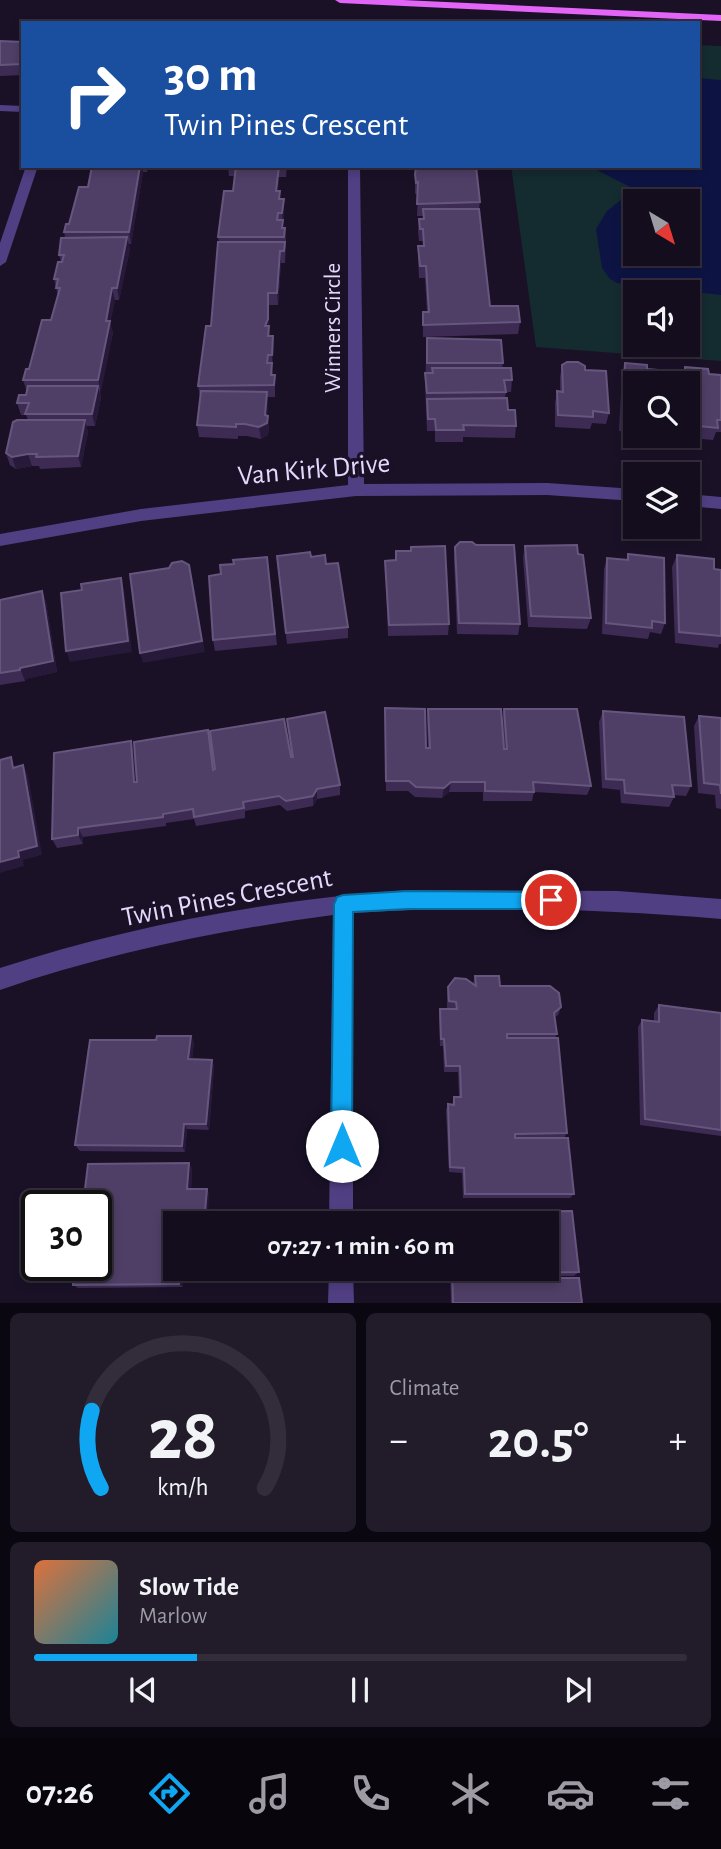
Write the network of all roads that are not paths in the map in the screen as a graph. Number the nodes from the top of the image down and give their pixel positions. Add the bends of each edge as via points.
1 (340, 0) edge
2 (721, 18) edge
3 (0, 108) edge
4 (21, 109) edge
5 (31, 168) edge
6 (355, 168) edge
7 (0, 262) edge
8 (356, 490) junction
9 (623, 494) edge
10 (700, 501) edge
11 (721, 503) edge
12 (0, 540) edge
13 (343, 904) junction
14 (721, 909) edge
15 (0, 979) edge
16 (341, 1211) edge
17 (341, 1281) edge
18 (341, 1303) edge

1 - 2 main road
3 - 4 street
5 - 7 street
6 - 8 street, Winners Circle
8 - 9 street, Van Kirk Drive via 547,489
8 - 12 street, Van Kirk Drive via 141,515
10 - 11 street
13 - 14 street, Twin Pines Crescent via 618,901
13 - 15 street, Twin Pines Crescent via 199,928
13 - 16 street
17 - 18 street

